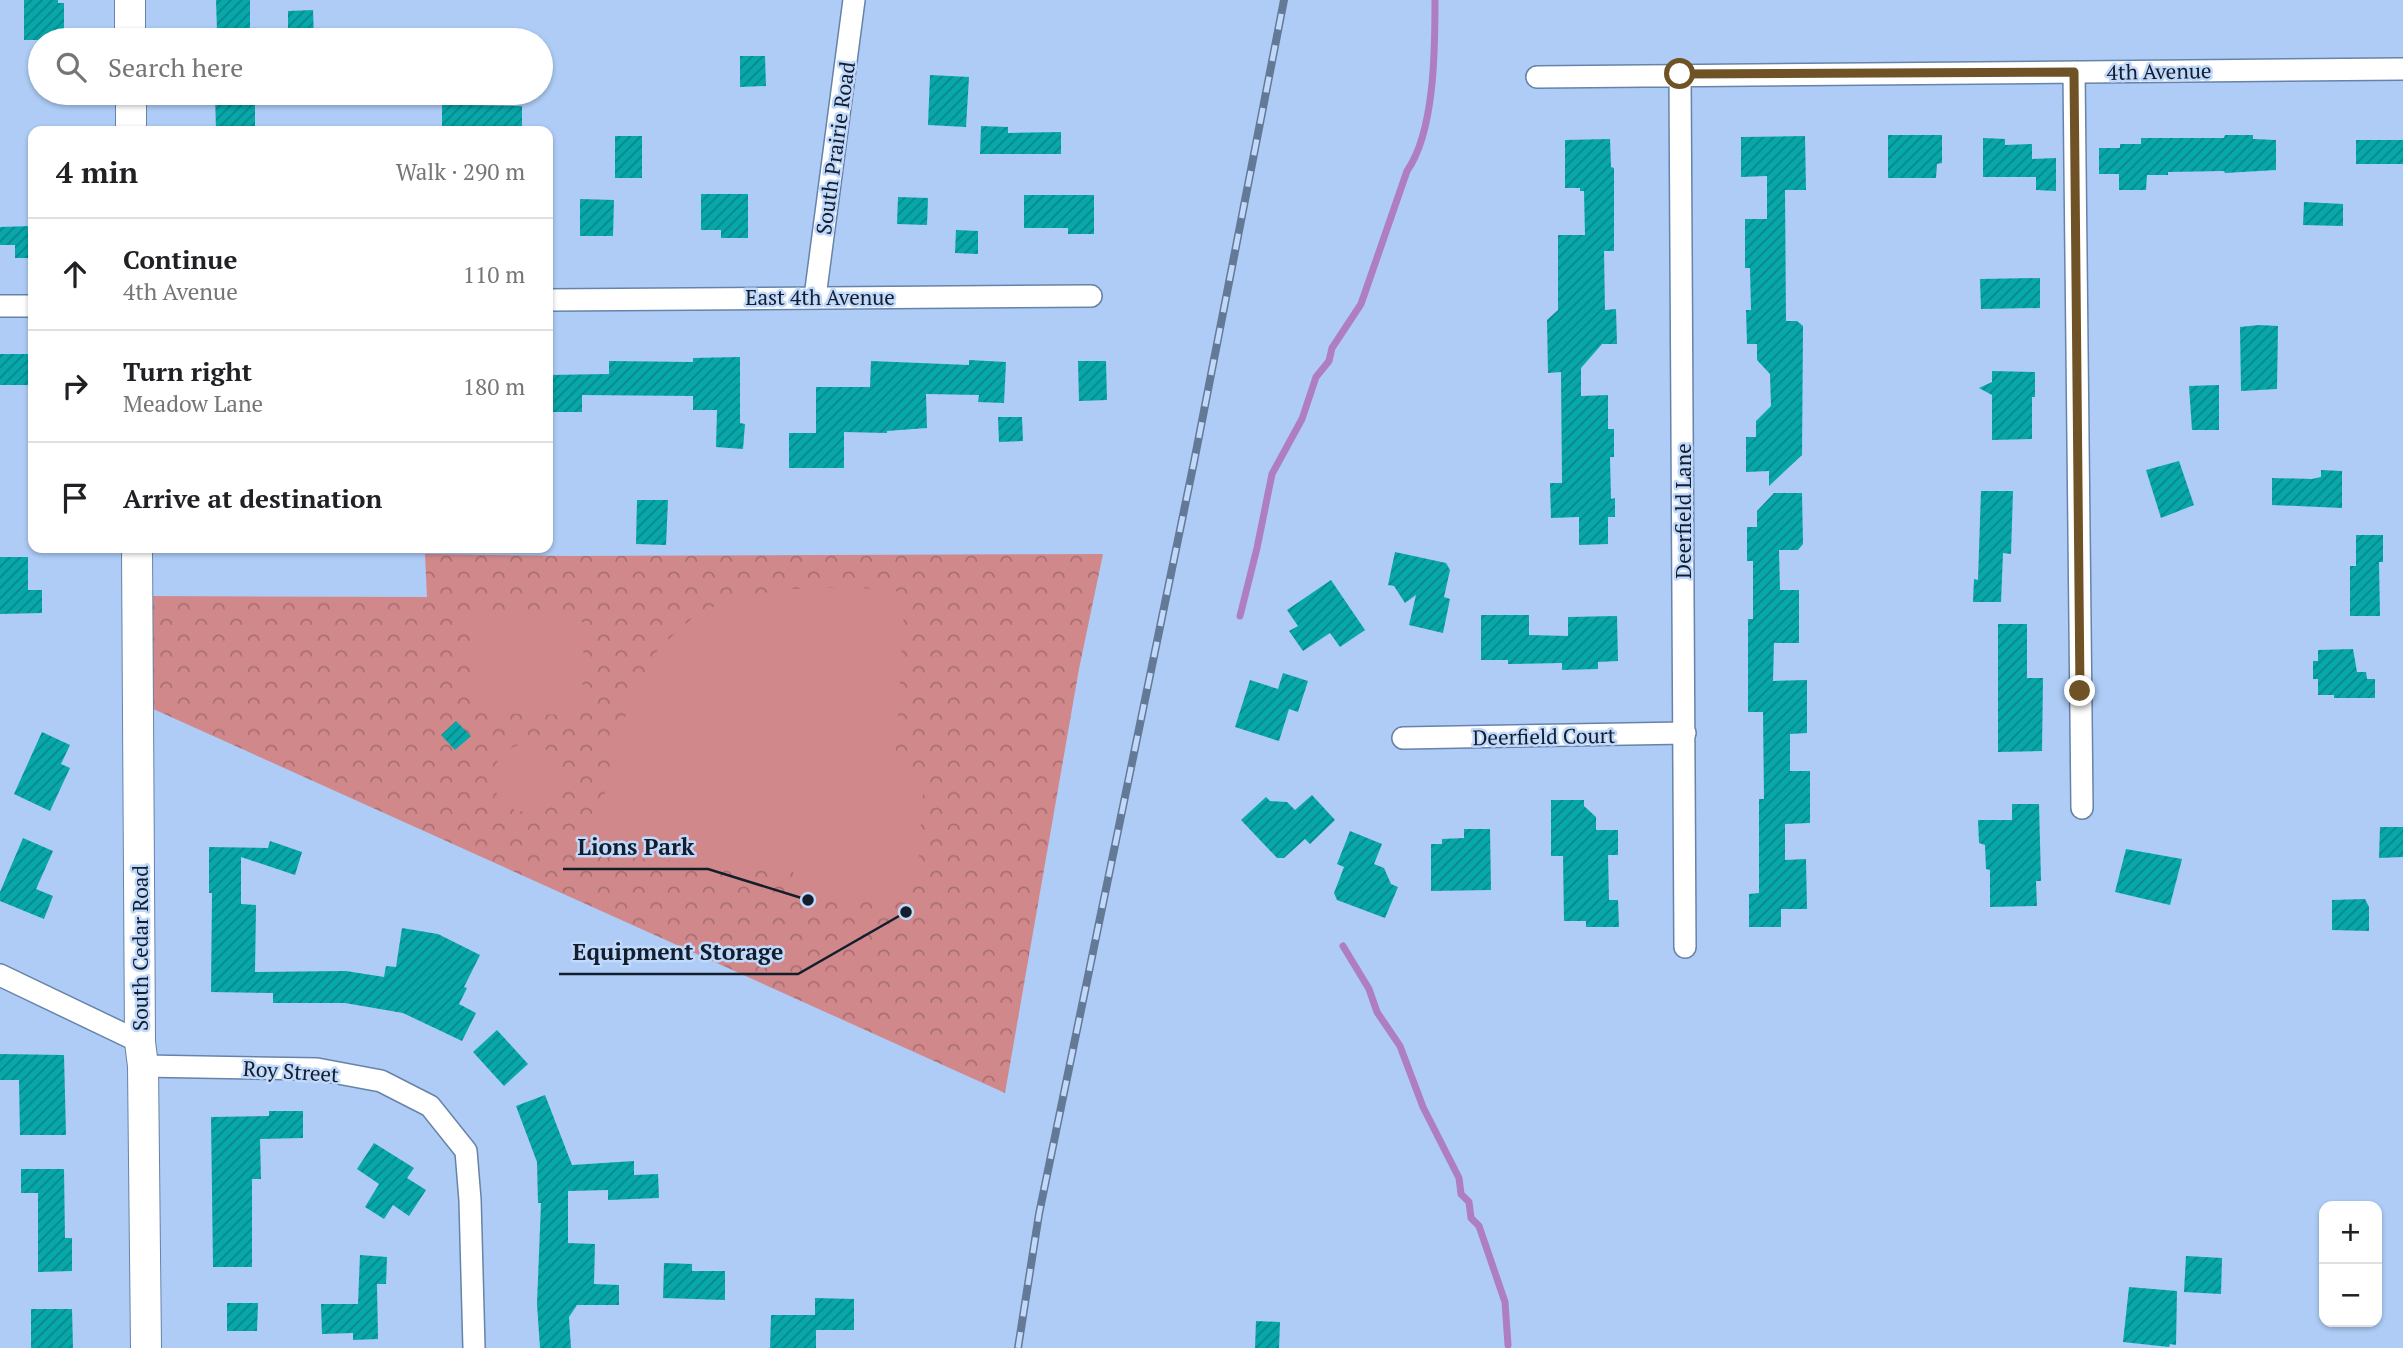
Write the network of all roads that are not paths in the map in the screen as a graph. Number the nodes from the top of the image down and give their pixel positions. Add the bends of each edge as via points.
1 (130, 0) edge
2 (854, 0) edge
3 (130, 28) edge
4 (2403, 69) edge
5 (2074, 72) junction
6 (1680, 74) junction
7 (1537, 77) dead end
8 (131, 105) edge
9 (131, 126) edge
10 (1091, 296) dead end
11 (815, 297) junction
12 (553, 300) edge
13 (0, 306) edge
14 (28, 306) edge
15 (137, 553) edge
16 (1685, 733) junction
17 (1403, 738) dead end
18 (2082, 808) dead end
19 (1685, 947) dead end
20 (0, 975) edge
21 (141, 1054) junction
22 (146, 1348) edge
23 (474, 1348) edge

1 - 3 main road
2 - 11 street, South Prairie Road
4 - 5 street, 4th Avenue
5 - 6 street, 4th Avenue
5 - 18 street
6 - 7 street, 4th Avenue
6 - 16 street, Deerfield Lane
8 - 9 main road
10 - 11 street, East 4th Avenue
11 - 12 street, East 4th Avenue
13 - 14 street
15 - 21 main road, South Cedar Road
16 - 17 street, Deerfield Court
16 - 19 street, Deerfield Lane
20 - 21 street
21 - 22 main road, South Cedar Road
21 - 23 street, Roy Street via 317,1069 381,1081 430,1106 466,1151

